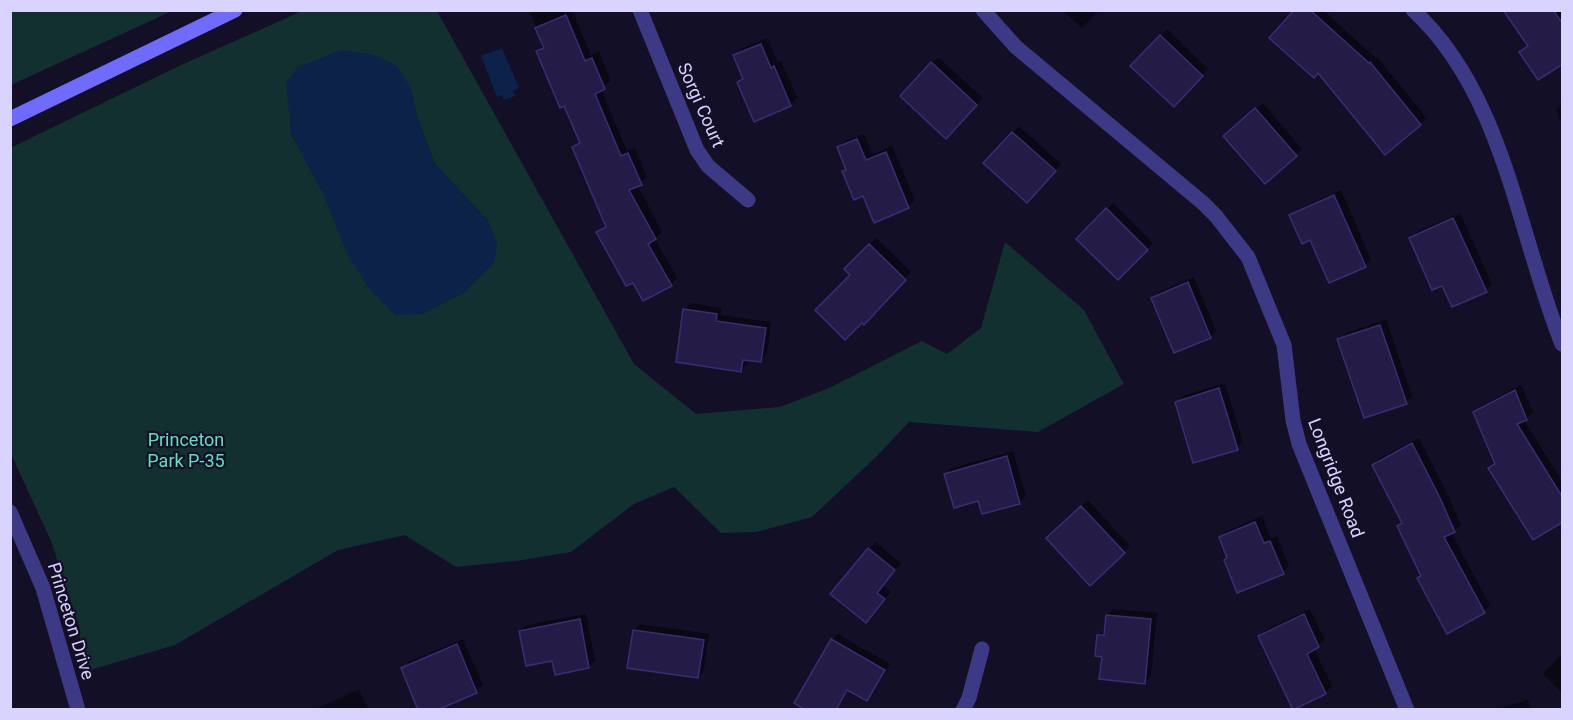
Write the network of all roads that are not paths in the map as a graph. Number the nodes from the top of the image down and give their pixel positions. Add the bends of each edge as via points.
1 (235, 10) edge
2 (640, 10) edge
3 (983, 10) edge
4 (1413, 10) edge
5 (10, 119) edge
6 (748, 200) dead end
7 (1563, 344) edge
8 (10, 512) edge
9 (982, 649) dead end
10 (78, 710) edge
11 (963, 710) edge
12 (1407, 710) edge

1 - 5 main road
2 - 6 street, Sorgi Court via 697,150 708,166
3 - 12 street, Longridge Road via 1016,47 1203,203 1248,257 1284,345 1299,444
4 - 7 street via 1449,50 1486,119 1514,190
8 - 10 street, Princeton Drive via 43,588
9 - 11 street

